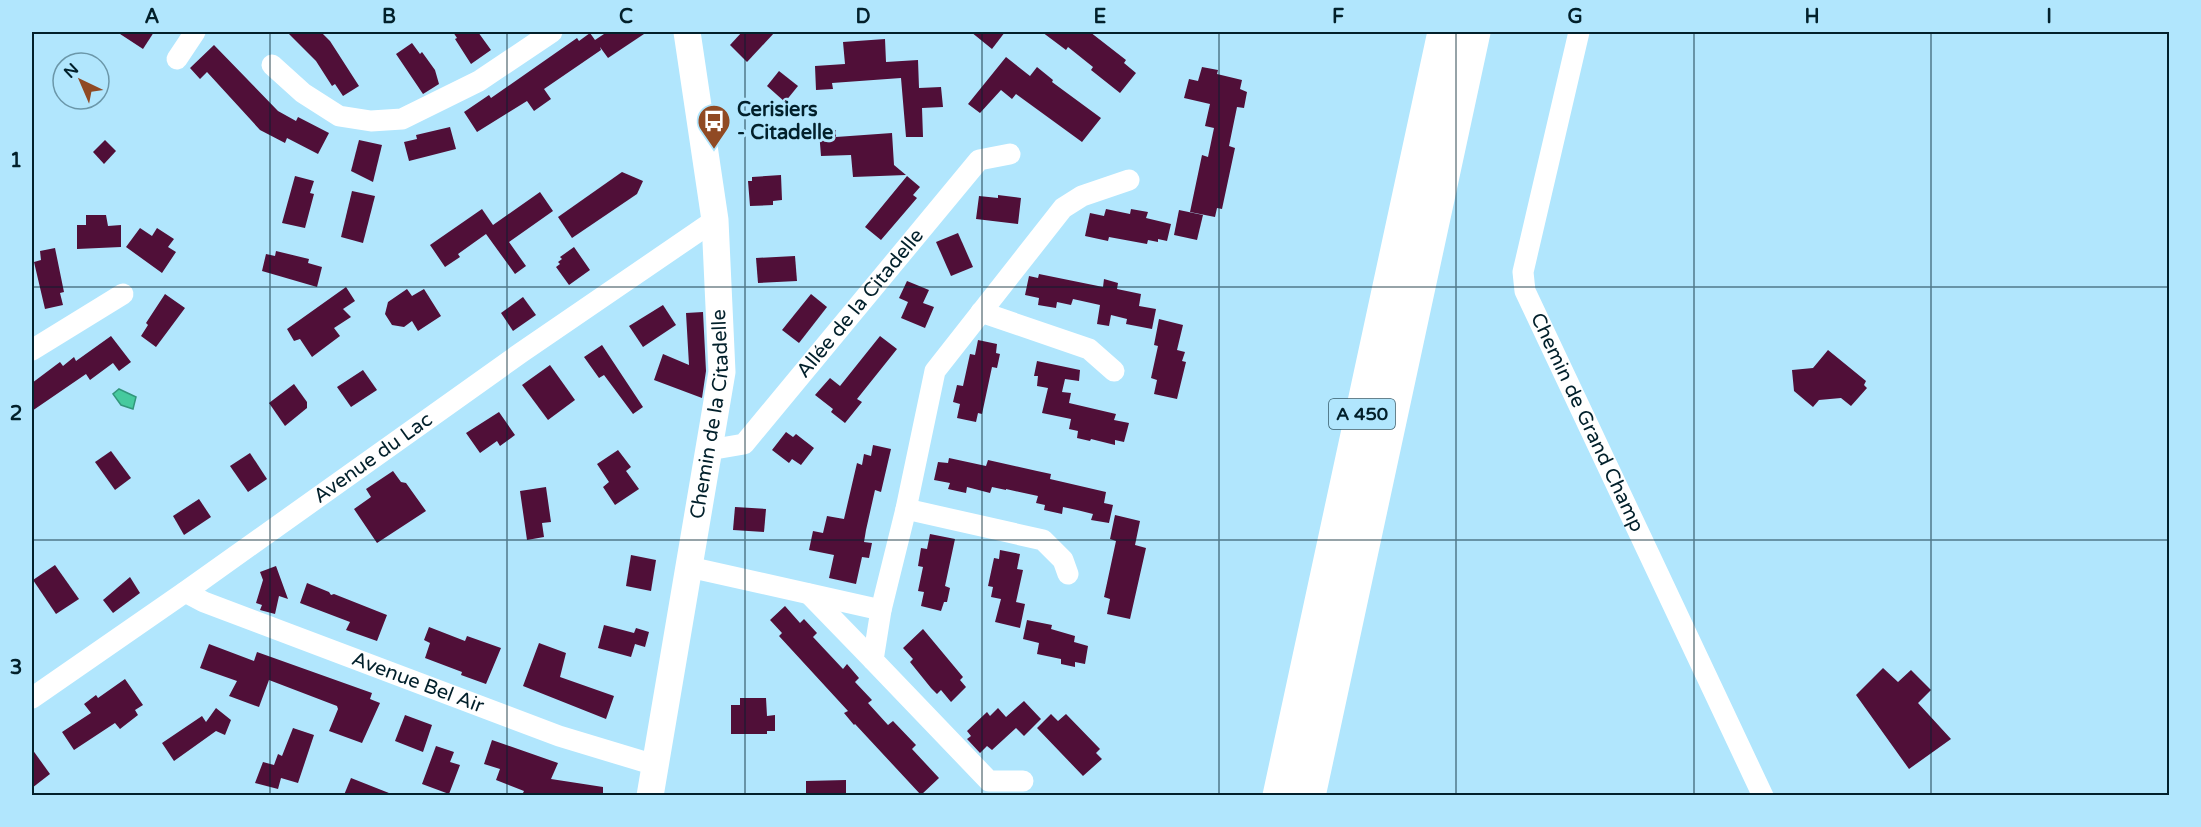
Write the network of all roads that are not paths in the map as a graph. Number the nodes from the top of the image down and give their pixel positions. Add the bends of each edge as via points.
1 (195, 32) edge
2 (552, 32) edge
3 (687, 32) edge
4 (1444, 32) edge
5 (1474, 32) edge
6 (1579, 32) edge
7 (177, 59) dead end
8 (272, 65) dead end
9 (1010, 154) dead end
10 (1129, 180) dead end
11 (715, 220) junction
12 (123, 294) dead end
13 (981, 312) junction
14 (32, 350) edge
15 (1114, 371) dead end
16 (709, 450) junction
17 (906, 509) junction
18 (689, 567) junction
19 (1068, 574) dead end
20 (185, 592) junction
21 (809, 594) junction
22 (881, 610) junction
23 (873, 660) junction
24 (32, 698) edge
25 (655, 765) junction
26 (1023, 781) dead end
27 (650, 795) edge
28 (1279, 795) edge
29 (1309, 795) edge
30 (1763, 795) edge

1 - 7 street
2 - 8 street via 479,81 402,119 371,121 339,116 303,93
3 - 11 street, Chemin de la Citadelle
4 - 28 highway, A 450
5 - 29 highway, A 450
6 - 30 street, Chemin de Grand Champ via 1523,272 1525,291
9 - 16 street, Allée de la Citadelle via 979,160 744,444
10 - 13 street via 1082,196 1063,208
11 - 16 street, Chemin de la Citadelle via 722,372
11 - 20 street, Avenue du Lac
12 - 14 street
13 - 15 street via 1089,349
13 - 17 street via 935,371
16 - 18 street, Chemin de la Citadelle
17 - 19 street via 1043,540 1063,560
17 - 22 street
18 - 21 street
18 - 25 street, Chemin de la Citadelle
20 - 24 street, Avenue du Lac
20 - 25 street, Avenue Bel Air via 560,736
21 - 22 street
21 - 23 street
22 - 23 street
23 - 26 street via 989,781
25 - 27 street, Chemin de la Citadelle

